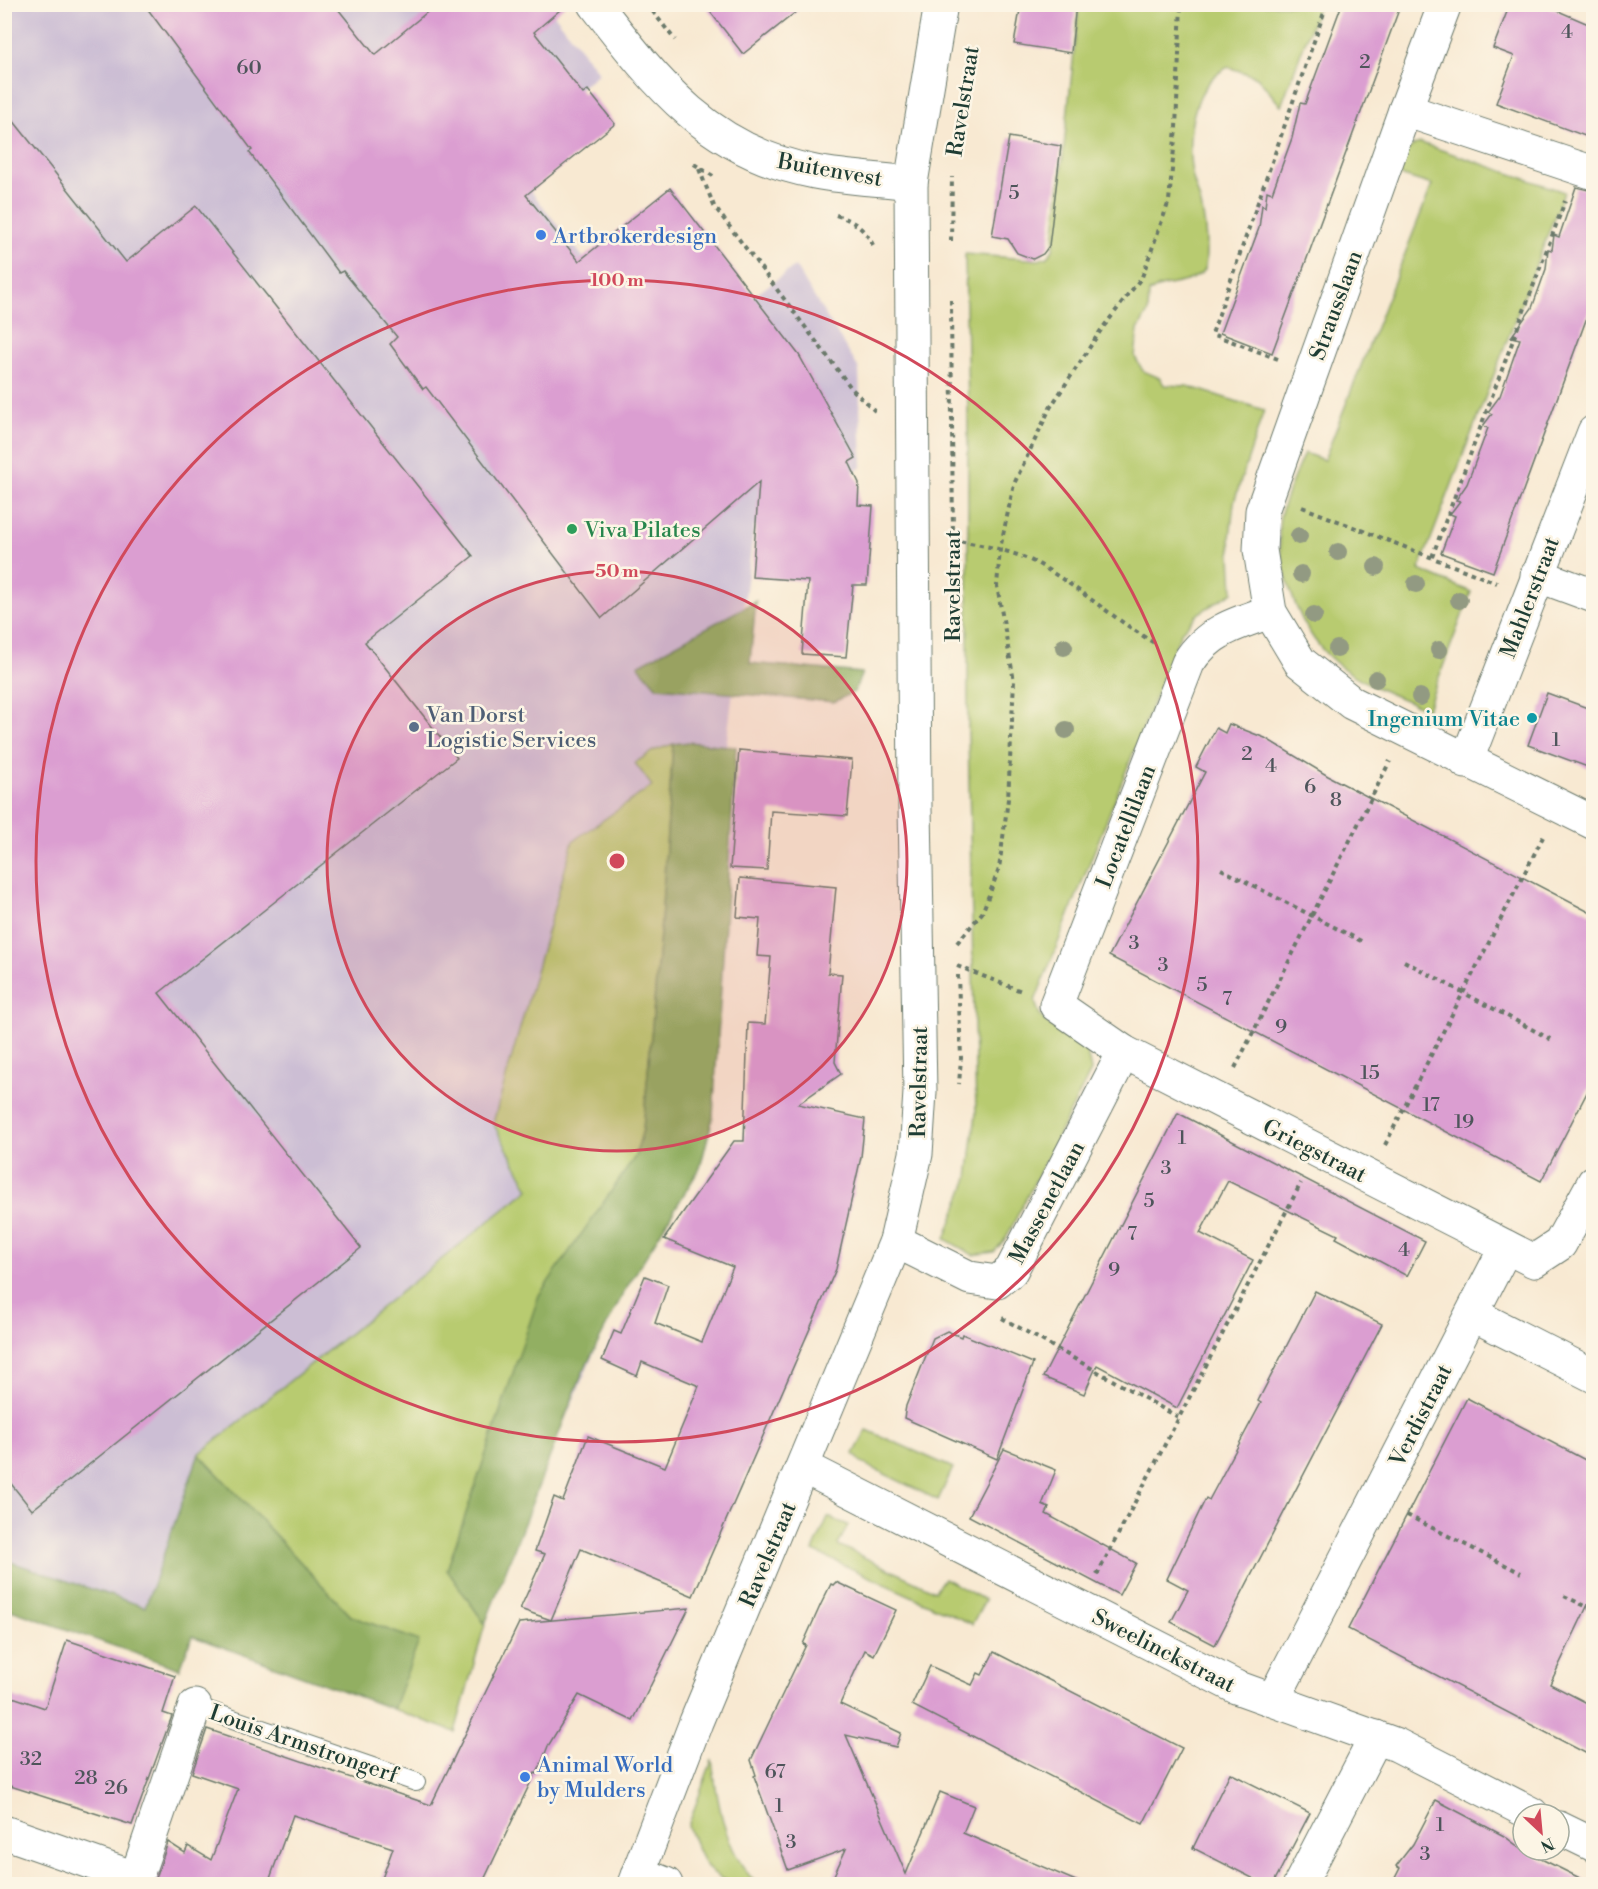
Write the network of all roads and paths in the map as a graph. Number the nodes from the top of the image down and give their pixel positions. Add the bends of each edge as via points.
1 (595, 4) edge
2 (647, 4) edge
3 (941, 4) edge
4 (1181, 4) edge
5 (1327, 4) edge
6 (1445, 4) edge
7 (680, 47) dead end
8 (1405, 110) junction
9 (699, 168) dead end
10 (952, 170) dead end
11 (1585, 170) edge
12 (911, 183) junction
13 (951, 250) dead end
14 (951, 297) dead end
15 (1311, 372) junction
16 (875, 411) dead end
17 (1593, 432) edge
18 (1268, 493) junction
19 (913, 538) junction
20 (953, 540) junction
21 (1000, 549) junction
22 (953, 552) dead end
23 (1432, 557) junction
24 (1533, 585) junction
25 (1593, 596) edge
26 (1270, 612) junction
27 (1188, 663) junction
28 (1405, 730) junction
29 (1466, 762) junction
30 (1559, 807) junction
31 (1593, 823) edge
32 (1221, 869) dead end
33 (1311, 916) junction
34 (956, 932) dead end
35 (957, 943) junction
36 (1365, 943) dead end
37 (1404, 962) dead end
38 (957, 966) junction
39 (1463, 992) junction
40 (1056, 1005) junction
41 (1552, 1040) dead end
42 (1124, 1052) junction
43 (958, 1095) dead end
44 (1219, 1101) junction
45 (1318, 1152) junction
46 (1369, 1178) junction
47 (1593, 1182) edge
48 (896, 1242) junction
49 (1506, 1247) junction
50 (997, 1281) junction
51 (1472, 1314) junction
52 (1593, 1376) edge
53 (1178, 1417) junction
54 (804, 1467) junction
55 (1376, 1499) junction
56 (1521, 1574) dead end
57 (1564, 1596) dead end
58 (1080, 1608) junction
59 (1593, 1610) edge
60 (1273, 1700) junction
61 (195, 1706) joint
62 (1376, 1737) junction
63 (416, 1782) dead end
64 (1511, 1803) edge
65 (4, 1832) edge
66 (1571, 1834) edge
67 (1593, 1845) edge
68 (646, 1880) edge
69 (135, 1881) edge
70 (1300, 1884) edge

1 - 12 street, Buitenvest via 649,74 679,105 741,148 778,163 816,172
2 - 7 path
3 - 12 street, Ravelstraat
4 - 21 path via 1169,201 1142,277 1101,330 1050,408 1014,484
5 - 15 path via 1212,334
6 - 8 street, Strausslaan
8 - 11 street
8 - 15 street, Strausslaan
9 - 16 path via 714,206 852,389
10 - 13 path, Ravelstraat
11 - 23 path
12 - 19 street, Ravelstraat
14 - 20 path, Ravelstraat
15 - 18 street, Strausslaan
17 - 24 street, Mahlerstraat
18 - 23 path
18 - 26 street, Strausslaan via 1262,511 1260,550
19 - 20 path
19 - 48 street, Ravelstraat via 920,1092 916,1154
20 - 21 path
20 - 22 path, Ravelstraat
21 - 27 path via 1043,567 1119,621
21 - 35 path via 997,586 1014,681 1008,799 999,869 982,912
23 - 24 path
24 - 25 street
24 - 29 street, Mahlerstraat
26 - 27 street, Locatellilaan via 1235,623 1199,644
26 - 28 street via 1300,662 1352,702
27 - 40 street, Locatellilaan
28 - 29 street
28 - 33 path
29 - 30 street
30 - 31 street
30 - 39 path
32 - 33 path
33 - 36 path
33 - 44 path
34 - 35 path, Ravelstraat
35 - 38 path, Ravelstraat
37 - 39 path
38 - 40 path
38 - 43 path, Ravelstraat via 961,1058
39 - 41 path
39 - 46 path
40 - 42 street
42 - 44 street, Griegstraat
42 - 50 street, Massenetlaan via 1011,1271
44 - 45 street, Griegstraat
45 - 46 street, Griegstraat
45 - 53 path
46 - 49 street, Griegstraat
47 - 49 street via 1560,1244 1534,1261
48 - 50 street, Massenetlaan via 970,1278
48 - 54 street, Ravelstraat
49 - 51 street, Verdistraat
50 - 53 path via 1002,1320
51 - 52 street
51 - 55 street, Verdistraat
53 - 58 path
54 - 58 street, Sweelinckstraat
54 - 68 street, Ravelstraat via 696,1722
55 - 56 path
55 - 60 street, Verdistraat
57 - 59 path
58 - 60 street, Sweelinckstraat via 1236,1687
60 - 62 street, Sweelinckstraat
61 - 63 lane, Louis Armstrongerf
61 - 69 street, Louis Armstrongerf
62 - 64 street, Sweelinckstraat
62 - 70 street
65 - 69 street, Louis Armstrongerf
66 - 67 street

